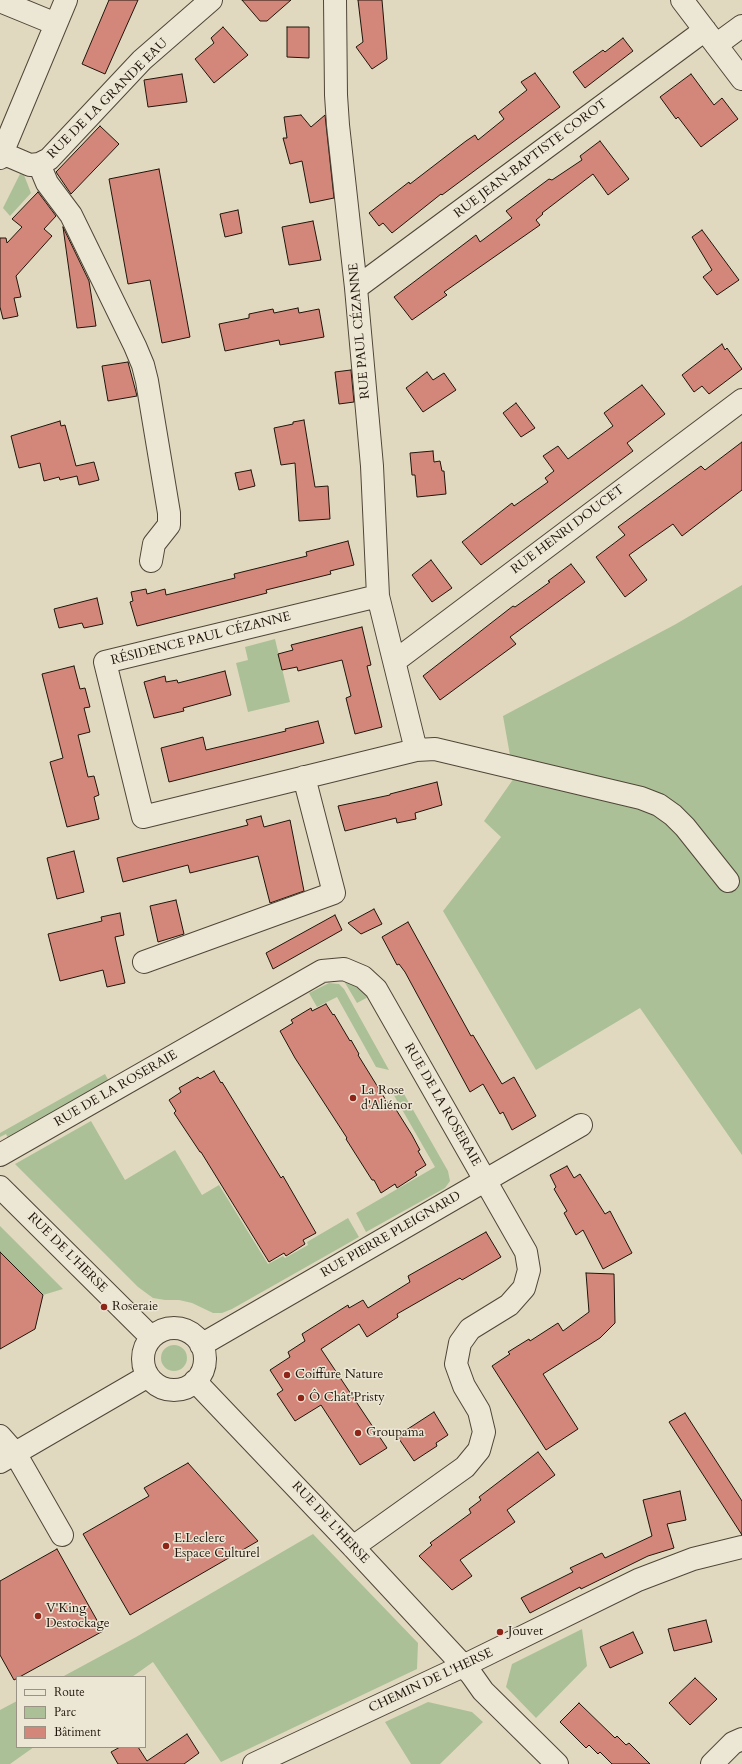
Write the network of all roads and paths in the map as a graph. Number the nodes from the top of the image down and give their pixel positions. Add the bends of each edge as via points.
1 (66, 0) edge
2 (211, 0) edge
3 (335, 0) edge
4 (682, 0) edge
5 (0, 1) edge
6 (56, 24) junction
7 (742, 26) edge
8 (710, 37) junction
9 (742, 79) edge
10 (1, 155) edge
11 (40, 164) junction
12 (356, 288) junction
13 (742, 400) edge
14 (151, 561) dead end
15 (378, 596) junction
16 (395, 661) junction
17 (416, 750) junction
18 (304, 777) junction
19 (728, 881) dead end
20 (144, 962) dead end
21 (581, 1125) dead end
22 (0, 1155) edge
23 (485, 1180) junction
24 (0, 1187) edge
25 (151, 1337) junction
26 (201, 1345) junction
27 (148, 1376) junction
28 (195, 1381) junction
29 (0, 1436) edge
30 (8, 1458) edge
31 (62, 1535) dead end
32 (353, 1547) junction
33 (742, 1547) edge
34 (464, 1666) junction
35 (742, 1739) edge
36 (254, 1764) edge
37 (557, 1764) edge
38 (712, 1764) edge

1 - 6 street
2 - 11 street, RUE DE LA GRANDE EAU via 142,60 48,159
3 - 12 street, RUE PAUL CÉZANNE via 338,125
4 - 8 street
5 - 6 street
6 - 10 street
7 - 8 street, RUE JEAN-BAPTISTE COROT
8 - 9 street
8 - 12 street, RUE JEAN-BAPTISTE COROT
10 - 11 street, RUE DE LA GRANDE EAU via 30,165
11 - 14 street, RUE DE LA GRANDE EAU via 47,183 71,215 135,346 146,375 169,513 169,525 154,544
12 - 15 street, RUE PAUL CÉZANNE via 372,466
13 - 16 street, RUE HENRI DOUCET
15 - 16 street, RUE PAUL CÉZANNE
15 - 18 street, RÉSIDENCE PAUL CÉZANNE via 105,662 143,817
16 - 17 street
17 - 18 street, RÉSIDENCE PAUL CÉZANNE
17 - 19 street, RÉSIDENCE PAUL CÉZANNE via 435,749 641,798 659,805 685,827
18 - 20 street via 334,893
21 - 23 street, RUE PIERRE PLEIGNARD
22 - 23 street, RUE DE LA ROSERAIE via 322,971 344,969 363,977 376,989
23 - 26 street, RUE PIERRE PLEIGNARD
23 - 32 street, RUE DE LA ROSERAIE via 526,1252 530,1270 524,1288 509,1305 470,1329 460,1343 456,1364 464,1386 479,1411 484,1432 479,1450 464,1467
24 - 25 street, RUE DE L'HERSE
25 - 26 street via 168,1328 178,1328 192,1334
25 - 27 street via 142,1356 143,1367
26 - 28 street via 204,1364
27 - 28 street via 158,1386 170,1390 184,1388
27 - 30 street
28 - 32 street, RUE DE L'HERSE
29 - 30 street
30 - 31 street
32 - 34 street, RUE DE L'HERSE
33 - 34 street, CHEMIN DE L'HERSE via 693,1559 638,1580
34 - 36 street, CHEMIN DE L'HERSE
34 - 37 street, RUE DE L'HERSE via 483,1691
35 - 38 street via 733,1743

